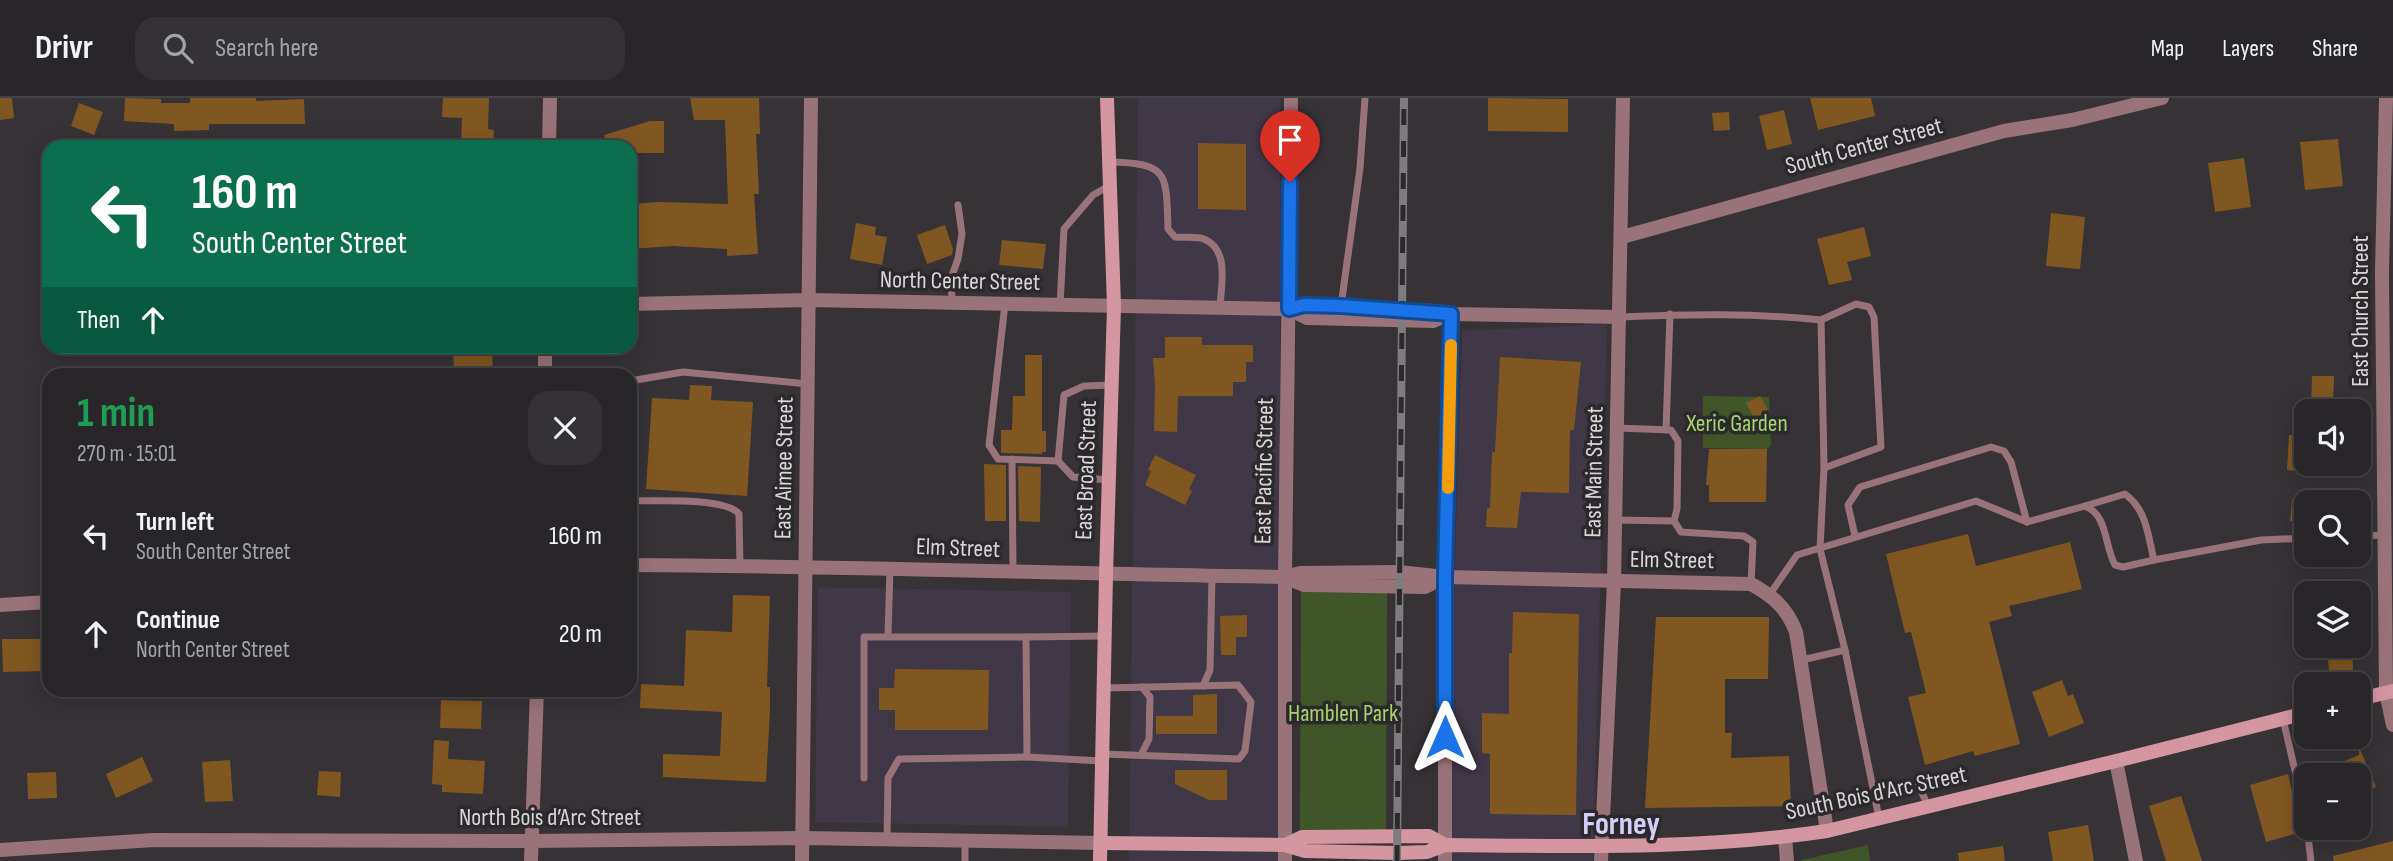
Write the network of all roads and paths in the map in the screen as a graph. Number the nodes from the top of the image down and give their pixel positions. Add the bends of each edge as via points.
1 (550, 98) edge
2 (811, 98) edge
3 (1107, 98) edge
4 (1291, 98) edge
5 (1365, 98) edge
6 (1623, 98) edge
7 (2162, 98) edge
8 (2386, 98) edge
9 (549, 140) edge
10 (1109, 162) junction
11 (1110, 186) junction
12 (958, 205) dead end
13 (1622, 237) junction
14 (2387, 270) edge
15 (808, 300) junction
16 (952, 303) junction
17 (637, 304) edge
18 (1005, 304) junction
19 (1060, 306) junction
20 (1114, 306) junction
21 (1341, 306) junction
22 (1220, 308) junction
23 (1289, 309) junction
24 (1451, 314) junction
25 (1670, 314) junction
26 (1401, 315) junction
27 (1620, 317) junction
28 (1821, 320) junction
29 (637, 380) edge
30 (808, 384) junction
31 (1112, 385) junction
32 (1618, 428) junction
33 (1666, 430) junction
34 (1012, 459) junction
35 (1058, 461) junction
36 (1824, 468) junction
37 (1109, 480) junction
38 (637, 501) edge
39 (2085, 506) junction
40 (1616, 520) junction
41 (1674, 521) junction
42 (2027, 522) junction
43 (2384, 534) junction
44 (2371, 535) edge
45 (1855, 536) junction
46 (2294, 539) edge
47 (1819, 549) junction
48 (2154, 560) junction
49 (637, 565) edge
50 (740, 566) junction
51 (806, 566) junction
52 (890, 568) junction
53 (1013, 572) junction
54 (1106, 575) junction
55 (1212, 576) junction
56 (1285, 577) junction
57 (1445, 577) junction
58 (1614, 582) junction
59 (1751, 584) junction
60 (1770, 594) junction
61 (42, 602) edge
62 (0, 605) edge
63 (888, 636) junction
64 (1104, 636) junction
65 (1026, 637) junction
66 (1845, 650) junction
67 (1802, 660) junction
68 (1203, 686) junction
69 (1142, 687) junction
70 (1103, 688) junction
71 (2389, 691) edge
72 (2371, 696) edge
73 (537, 697) edge
74 (2294, 716) edge
75 (2283, 719) junction
76 (2393, 726) edge
77 (1141, 755) junction
78 (1027, 757) junction
79 (1102, 757) junction
80 (2116, 761) junction
81 (2294, 766) edge
82 (864, 778) dead end
83 (1875, 796) junction
84 (1928, 806) junction
85 (1879, 818) junction
86 (1827, 831) junction
87 (1785, 837) junction
88 (803, 838) junction
89 (887, 839) junction
90 (965, 840) junction
91 (2308, 840) edge
92 (531, 841) junction
93 (1101, 843) junction
94 (1285, 845) junction
95 (1446, 845) junction
96 (0, 850) edge
97 (1602, 854) edge
98 (531, 861) edge
99 (802, 861) edge
100 (965, 861) edge
101 (1100, 861) edge
102 (1285, 861) edge
103 (1446, 861) edge
104 (1787, 861) edge
105 (2136, 861) edge
106 (2311, 861) edge

1 - 9 street
2 - 15 street, East Aimee Street
3 - 10 main road, East Broad Street
4 - 23 street, East Pacific Street
5 - 21 lane
6 - 13 street, East Main Street
7 - 13 street, South Center Street via 2004,131
8 - 14 street, East Church Street
10 - 11 main road, East Broad Street
10 - 22 lane via 1156,168 1162,175 1168,229 1175,237 1203,239 1222,258
11 - 19 lane via 1093,195 1064,229
11 - 20 main road, East Broad Street
12 - 16 lane via 962,234 951,278
13 - 27 street, East Main Street
14 - 43 street, East Church Street
15 - 16 street, North Center Street
15 - 17 street, North Center Street
15 - 30 street, East Aimee Street
16 - 18 street, North Center Street
18 - 19 street, North Center Street
18 - 34 lane via 989,445 998,459
19 - 20 street, North Center Street
20 - 22 street, North Center Street
20 - 31 main road, East Broad Street
21 - 23 street, North Center Street
21 - 26 street, North Center Street
22 - 23 street, North Center Street
23 - 26 street, North Center Street via 1307,318
23 - 56 street, East Pacific Street
24 - 26 street
24 - 27 street
24 - 57 street
25 - 27 lane
25 - 28 lane
25 - 33 lane
27 - 32 street, East Main Street
28 - 36 lane
28 - 36 lane via 1856,304 1869,307 1874,317 1881,447
29 - 30 lane via 683,372
30 - 51 street, East Aimee Street
31 - 35 lane via 1084,386 1064,395
31 - 37 main road, East Broad Street
32 - 33 lane
32 - 40 street, East Main Street
33 - 41 lane via 1678,441
34 - 35 lane
34 - 53 lane
35 - 37 lane via 1073,477
36 - 47 lane
37 - 54 main road, East Broad Street
38 - 50 lane via 734,507 739,514
39 - 42 lane
39 - 48 lane via 2100,516 2115,565
39 - 48 lane via 2125,494 2135,501
40 - 41 lane
40 - 58 street, East Main Street
41 - 59 lane via 1681,532 1744,536 1753,542
42 - 45 lane via 1976,501
42 - 45 lane via 2011,462 2004,451 1992,447 1860,487 1848,505
43 - 44 lane
43 - 71 street, East Church Street
45 - 47 lane
46 - 48 lane via 2261,540
47 - 60 lane via 1797,555
47 - 66 lane
49 - 50 street, Elm Street
50 - 51 street, Elm Street
51 - 52 street, Elm Street
51 - 88 street, East Aimee Street
52 - 53 street, Elm Street
52 - 63 lane
53 - 54 street, Elm Street
54 - 55 street, Elm Street
54 - 64 main road, East Broad Street
55 - 56 street, Elm Street
55 - 68 lane via 1210,670
56 - 57 street, Elm Street via 1399,572
56 - 94 street, East Pacific Street
57 - 58 street, Elm Street
57 - 95 street
58 - 59 street, Elm Street
58 - 97 street, East Main Street
59 - 60 street, Elm Street
60 - 67 street via 1791,619
61 - 62 street
63 - 65 lane
63 - 82 lane via 864,637
64 - 65 lane
64 - 70 main road, East Broad Street
65 - 78 lane
66 - 67 lane
66 - 83 lane
67 - 86 street
68 - 69 lane
68 - 77 lane via 1238,685 1251,702 1245,751 1239,759
69 - 70 lane
69 - 77 lane via 1150,697 1149,739
70 - 79 main road, East Broad Street
71 - 72 main road
71 - 76 street, East Church Street
73 - 92 street
74 - 75 main road, South Bois d'Arc Street
75 - 80 main road, South Bois d'Arc Street
75 - 81 lane
77 - 79 lane
78 - 79 lane
78 - 89 lane via 899,759 888,778
79 - 93 main road, East Broad Street
80 - 84 main road, South Bois d'Arc Street
80 - 105 street
83 - 84 lane via 1918,784
83 - 85 lane
84 - 85 main road, South Bois d'Arc Street
85 - 86 main road, South Bois d'Arc Street
86 - 87 main road, South Bois d'Arc Street
87 - 97 main road, South Bois d'Arc Street
87 - 104 street
88 - 89 street, North Bois d’Arc Street
88 - 92 street, North Bois d’Arc Street
88 - 99 street, East Aimee Street
89 - 90 street, North Bois d’Arc Street
90 - 93 street, North Bois d’Arc Street
90 - 100 lane
91 - 106 lane
92 - 96 street, North Bois d’Arc Street via 154,840
92 - 98 street
93 - 94 main road
93 - 101 main road, East Broad Street
94 - 95 main road, South Bois d'Arc Street via 1305,851 1397,853 1427,852
94 - 95 main road, South Bois d'Arc Street via 1302,837 1429,836
94 - 102 street, East Pacific Street
95 - 97 main road, South Bois d'Arc Street
95 - 103 street

